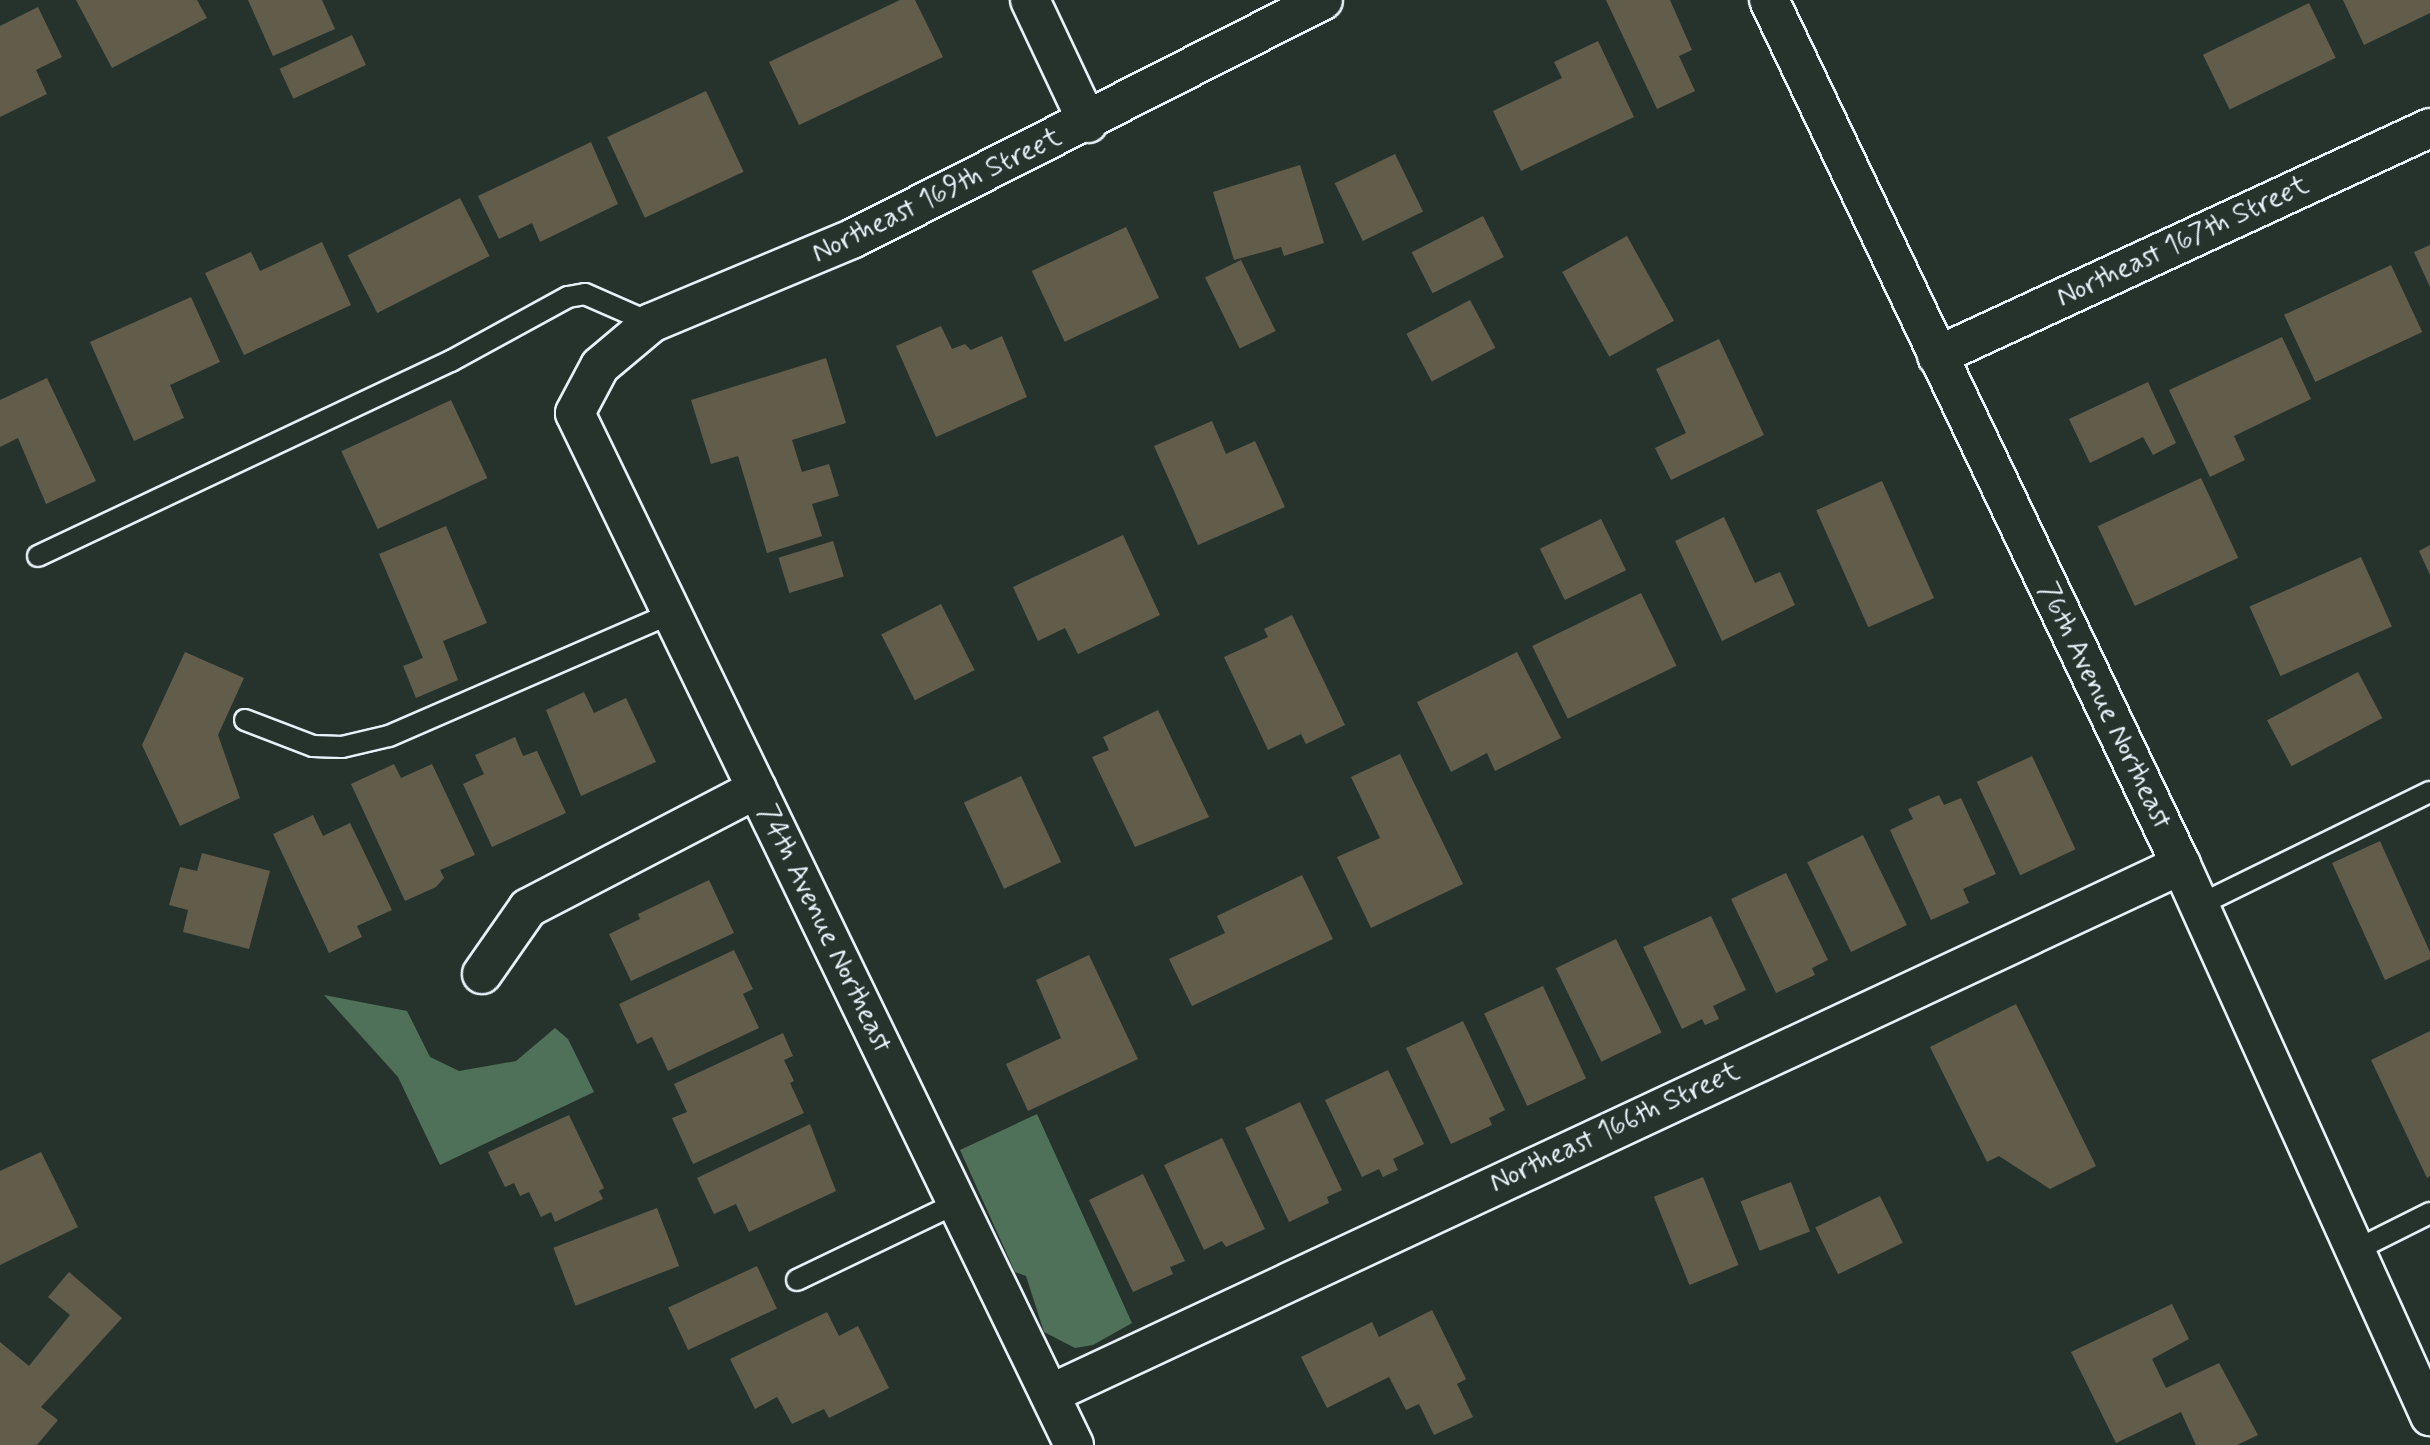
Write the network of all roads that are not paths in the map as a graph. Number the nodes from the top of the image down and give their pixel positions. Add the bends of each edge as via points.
1 (1030, 0) edge
2 (1323, 0) edge
3 (1769, 0) edge
4 (1088, 123) junction
5 (2430, 128) edge
6 (651, 323) junction
7 (1937, 356) junction
8 (575, 413) joint
9 (38, 556) dead end
10 (672, 613) junction
11 (245, 720) dead end
12 (757, 789) junction
13 (2430, 792) edge
14 (2181, 865) junction
15 (2199, 905) junction
16 (482, 974) dead end
17 (957, 1203) junction
18 (2430, 1213) edge
19 (2354, 1251) junction
20 (797, 1280) dead end
21 (2415, 1359) edge
22 (1050, 1394) junction
23 (2430, 1416) edge
24 (1074, 1445) edge

1 - 4 street
2 - 4 street, Northeast 169th Street
3 - 7 street, 76th Avenue Northeast
4 - 6 street, Northeast 169th Street via 852,239
5 - 7 street, Northeast 167th Street
6 - 8 street, Northeast 169th Street via 600,366
6 - 9 lane via 585,294 568,297 451,361
7 - 14 street, 76th Avenue Northeast
8 - 10 street, 74th Avenue Northeast
10 - 11 lane via 389,736 342,747 313,746
10 - 12 street, 74th Avenue Northeast
12 - 16 street via 528,908
12 - 17 street, 74th Avenue Northeast
13 - 15 lane
14 - 15 street, 76th Avenue Northeast
14 - 22 street, Northeast 166th Street
15 - 19 street, 76th Avenue Northeast
17 - 20 lane
17 - 22 street, 74th Avenue Northeast
18 - 19 lane
19 - 21 street, 76th Avenue Northeast
21 - 23 street, 76th Avenue Northeast
22 - 24 street, 74th Avenue Northeast

